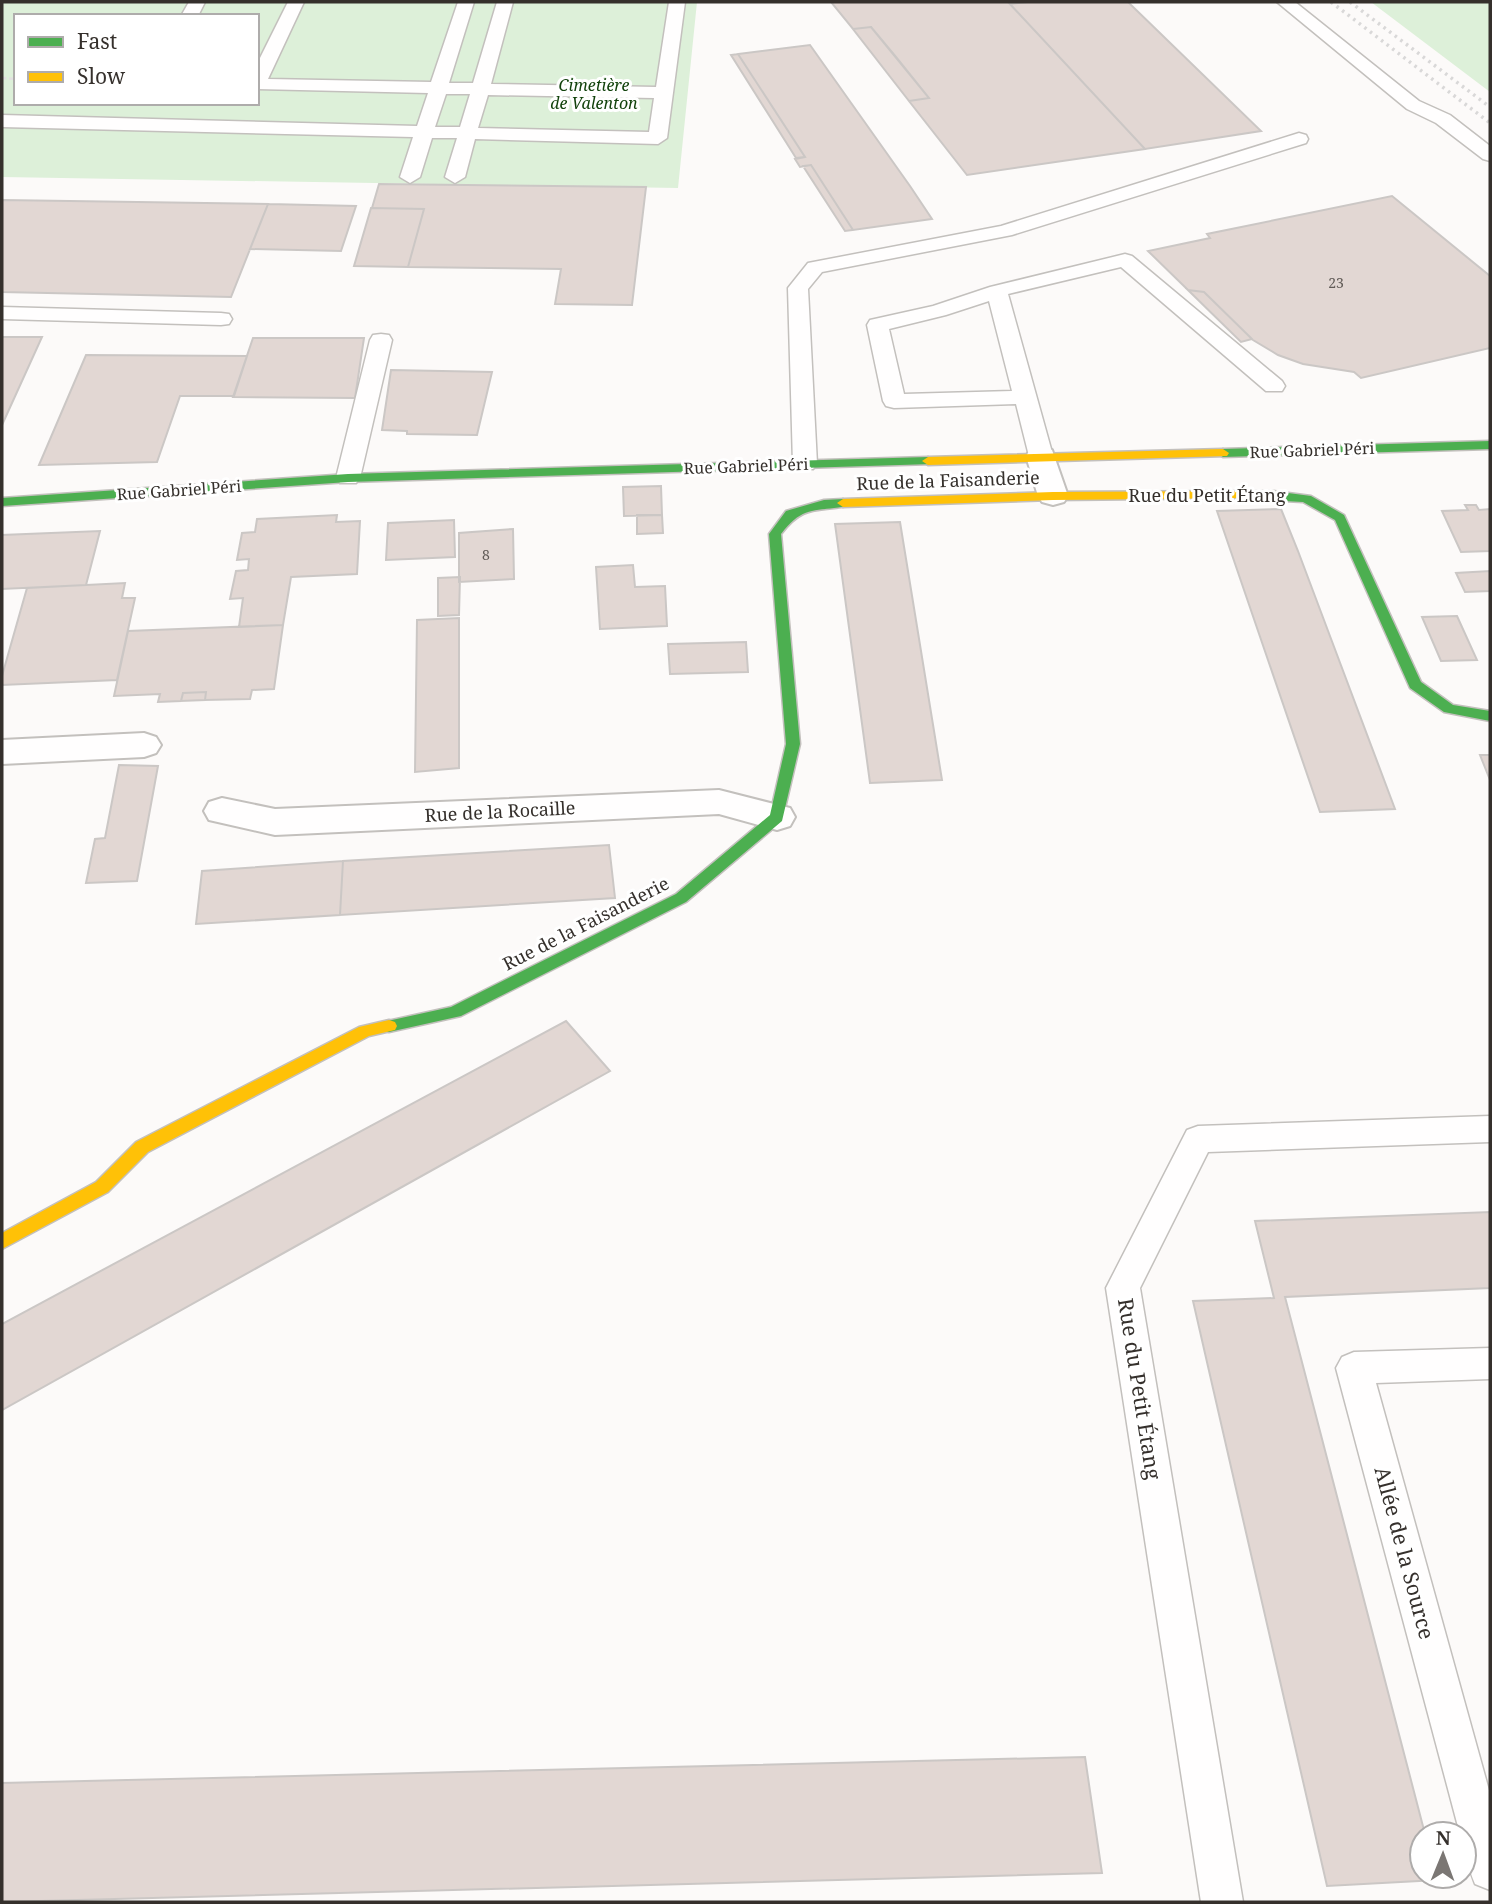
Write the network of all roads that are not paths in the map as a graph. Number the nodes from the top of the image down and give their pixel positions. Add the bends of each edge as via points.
1 (296, 2) edge
2 (466, 2) edge
3 (506, 2) edge
4 (677, 2) edge
5 (1285, 2) edge
6 (259, 79) edge
7 (259, 83) edge
8 (439, 88) junction
9 (481, 89) junction
10 (664, 93) junction
11 (138, 105) edge
12 (246, 105) edge
13 (2, 121) edge
14 (127, 124) junction
15 (236, 127) junction
16 (425, 132) junction
17 (468, 133) junction
18 (1299, 139) dead end
19 (1490, 155) edge
20 (410, 177) dead end
21 (455, 177) dead end
22 (998, 291) junction
23 (2, 313) edge
24 (220, 319) dead end
25 (381, 340) dead end
26 (1274, 386) dead end
27 (1027, 397) junction
28 (1490, 444) edge
29 (1041, 456) junction
30 (805, 464) junction
31 (348, 478) junction
32 (1053, 496) junction
33 (2, 502) edge
34 (1490, 716) edge
35 (144, 745) dead end
36 (2, 752) edge
37 (222, 811) dead end
38 (777, 817) junction
39 (1490, 1129) edge
40 (2, 1242) edge
41 (1490, 1363) edge
42 (1490, 1869) edge
43 (1222, 1902) edge

1 - 6 lane
2 - 8 lane
3 - 9 lane
4 - 10 lane
5 - 19 lane via 1413,104 1443,119
7 - 8 lane
8 - 9 lane
8 - 16 lane
9 - 10 lane
9 - 17 lane
10 - 17 lane via 658,138
11 - 14 lane
12 - 15 lane
13 - 14 lane
14 - 15 lane
15 - 16 lane
16 - 17 lane
16 - 20 lane
17 - 21 lane
18 - 30 lane via 1005,232 815,267 798,288
22 - 26 lane via 1125,260
22 - 27 lane
22 - 27 lane via 878,325 894,401
23 - 24 lane
25 - 31 lane
27 - 29 lane
28 - 29 street, Rue Gabriel Péri
29 - 30 street, Rue Gabriel Péri
29 - 32 street
30 - 31 street, Rue Gabriel Péri
31 - 33 street, Rue Gabriel Péri
32 - 34 street, Rue du Petit Étang via 1288,495 1321,502 1340,518 1415,685 1449,709
32 - 38 street, Rue de la Faisanderie via 824,504 790,514 775,534 793,744
35 - 36 street
37 - 38 street, Rue de la Rocaille via 275,822 719,802
38 - 40 street, Rue de la Faisanderie via 681,898 456,1012 365,1031 142,1147 102,1187
39 - 43 lane, Rue du Petit Étang via 1198,1139 1123,1288
41 - 42 lane, Allée de la Source via 1354,1368

